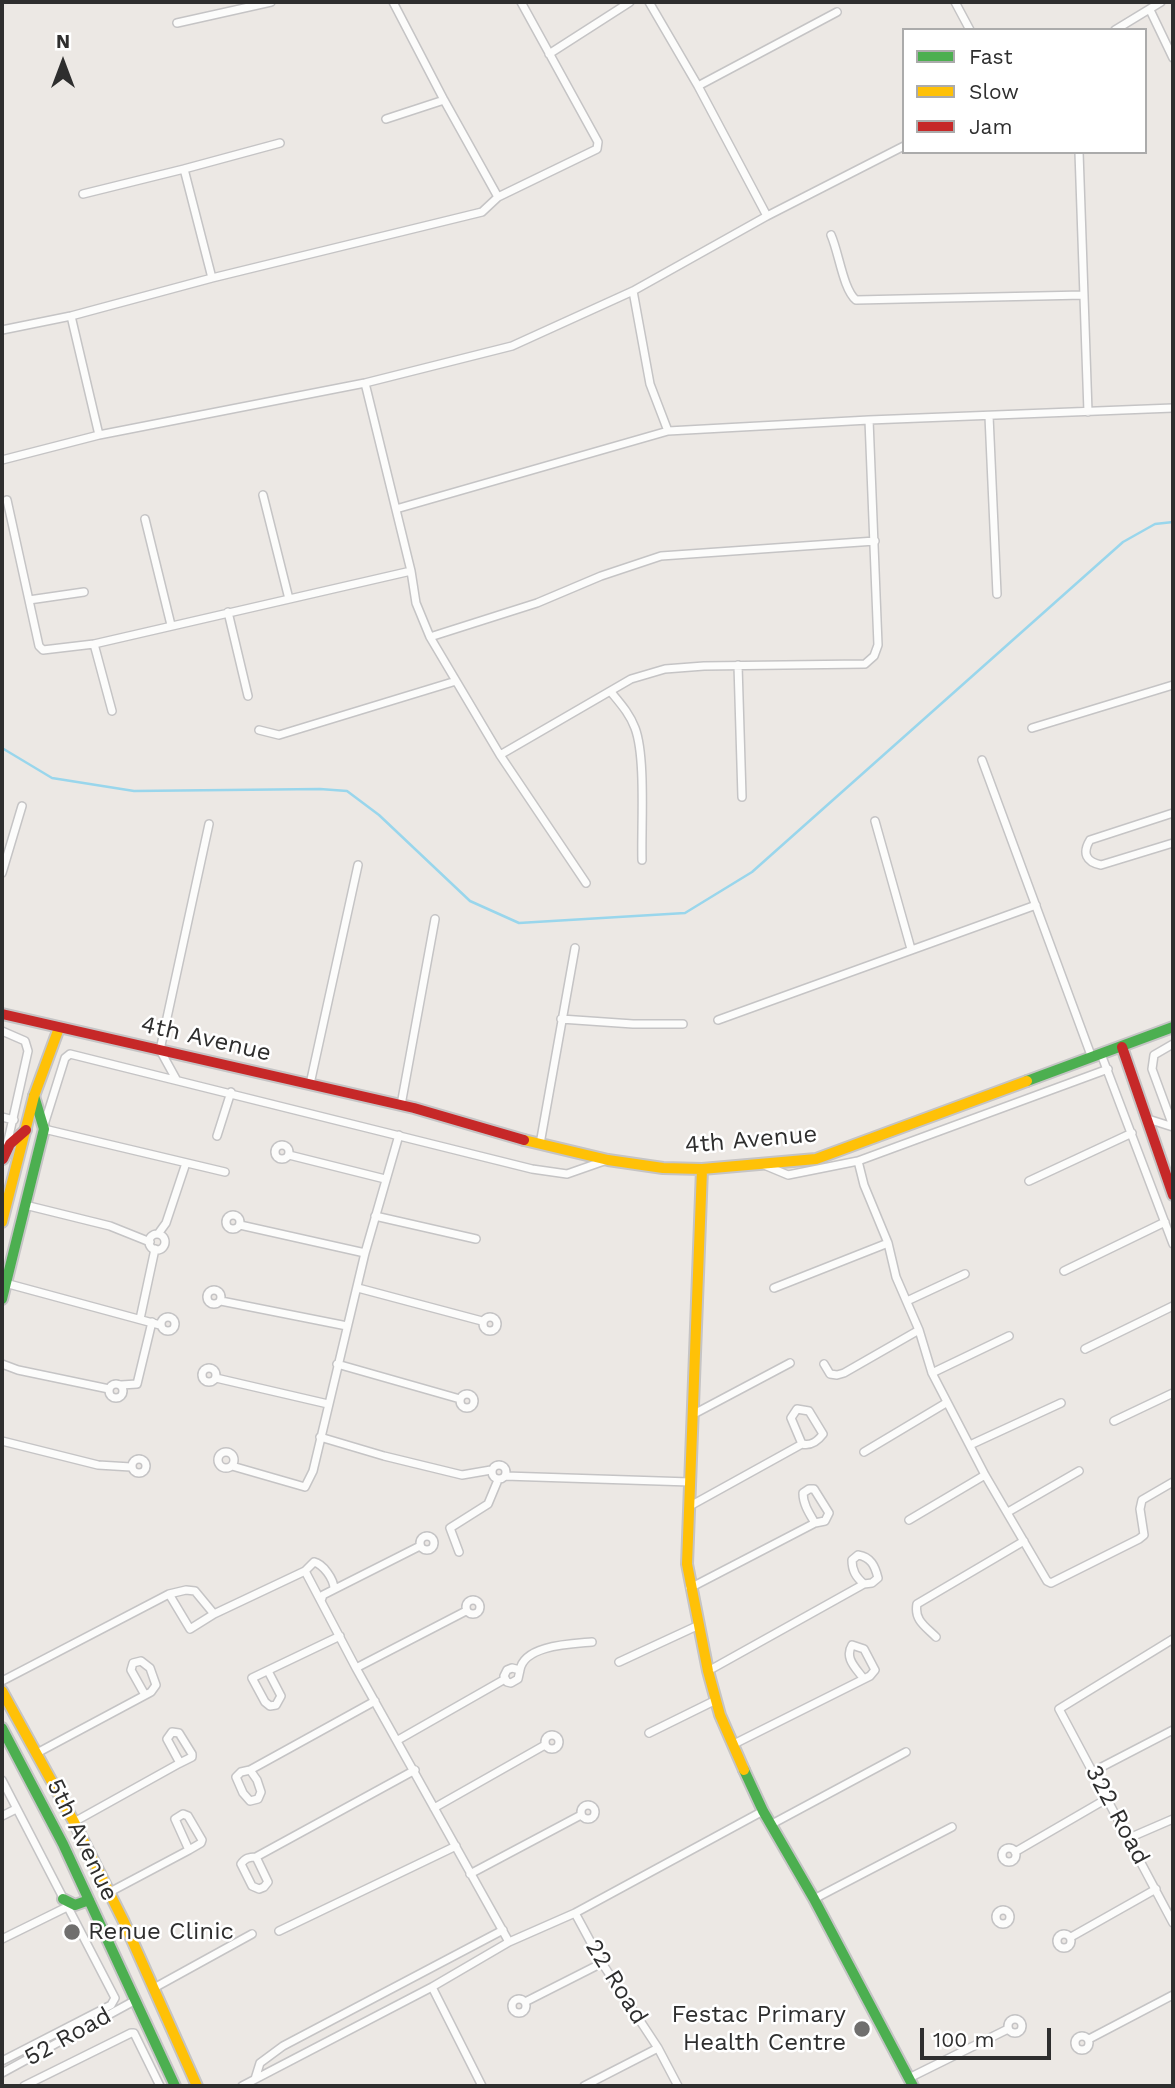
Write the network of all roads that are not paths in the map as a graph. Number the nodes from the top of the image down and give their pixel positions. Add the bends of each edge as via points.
1 (271, 2) edge
2 (393, 2) edge
3 (521, 2) edge
4 (630, 2) edge
5 (649, 2) edge
6 (955, 2) edge
7 (1161, 2) edge
8 (1150, 10) junction
9 (837, 12) dead end
10 (177, 23) dead end
11 (969, 28) edge
12 (1118, 28) edge
13 (549, 54) junction
14 (1173, 58) edge
15 (698, 86) junction
16 (444, 100) junction
17 (386, 119) dead end
18 (280, 143) dead end
19 (902, 147) edge
20 (1079, 154) edge
21 (184, 169) junction
22 (83, 194) dead end
23 (498, 197) junction
24 (767, 216) junction
25 (831, 235) dead end
26 (212, 278) junction
27 (633, 291) junction
28 (1084, 295) junction
29 (71, 316) junction
30 (2, 330) edge
31 (365, 383) junction
32 (1173, 408) edge
33 (1088, 412) junction
34 (989, 416) junction
35 (869, 420) junction
36 (668, 431) junction
37 (99, 435) junction
38 (2, 460) edge
39 (263, 495) dead end
40 (7, 500) dead end
41 (396, 509) junction
42 (145, 519) dead end
43 (875, 541) junction
44 (411, 571) junction
45 (84, 592) dead end
46 (997, 594) dead end
47 (289, 599) junction
48 (29, 600) junction
49 (228, 612) junction
50 (171, 625) junction
51 (430, 637) junction
52 (94, 644) junction
53 (738, 665) junction
54 (456, 681) junction
55 (1173, 685) edge
56 (611, 692) junction
57 (248, 696) dead end
58 (112, 711) dead end
59 (1032, 728) dead end
60 (259, 730) dead end
61 (500, 755) junction
62 (982, 760) dead end
63 (742, 797) dead end
64 (22, 807) dead end
65 (1173, 813) edge
66 (875, 821) dead end
67 (209, 824) dead end
68 (1173, 843) edge
69 (642, 860) dead end
70 (358, 865) dead end
71 (2, 873) edge
72 (586, 883) dead end
73 (1036, 905) junction
74 (435, 919) dead end
75 (575, 948) dead end
76 (911, 948) junction
77 (2, 1014) edge
78 (561, 1019) junction
79 (718, 1020) dead end
80 (683, 1024) dead end
81 (1173, 1027) edge
82 (59, 1028) junction
83 (2, 1031) edge
84 (1173, 1044) edge
85 (1122, 1047) junction
86 (160, 1050) junction
87 (1096, 1056) junction
88 (1108, 1069) junction
89 (176, 1079) junction
90 (310, 1084) junction
91 (231, 1093) junction
92 (34, 1096) junction
93 (401, 1105) junction
94 (2, 1117) edge
95 (1148, 1119) junction
96 (14, 1120) junction
97 (44, 1127) junction
98 (1173, 1127) edge
99 (26, 1130) junction
100 (1132, 1133) junction
101 (399, 1135) junction
102 (217, 1136) dead end
103 (540, 1144) junction
104 (289, 1155) dead end
105 (608, 1160) junction
106 (858, 1161) junction
107 (2, 1162) edge
108 (186, 1163) junction
109 (760, 1164) junction
110 (702, 1169) junction
111 (225, 1172) dead end
112 (385, 1179) junction
113 (1029, 1181) dead end
114 (1173, 1195) edge
115 (25, 1205) junction
116 (375, 1216) junction
117 (2, 1222) edge
118 (1165, 1222) junction
119 (240, 1226) dead end
120 (158, 1234) junction
121 (476, 1240) dead end
122 (887, 1243) junction
123 (1173, 1244) edge
124 (152, 1245) junction
125 (365, 1253) junction
126 (1064, 1271) dead end
127 (965, 1274) dead end
128 (5, 1283) junction
129 (358, 1288) junction
130 (774, 1288) dead end
131 (2, 1299) edge
132 (221, 1301) dead end
133 (906, 1301) junction
134 (1173, 1306) edge
135 (140, 1319) junction
136 (482, 1321) dead end
137 (347, 1326) junction
138 (919, 1330) junction
139 (1009, 1336) dead end
140 (1085, 1349) dead end
141 (790, 1363) dead end
142 (2, 1364) edge
143 (337, 1364) junction
144 (824, 1364) dead end
145 (932, 1373) junction
146 (216, 1378) dead end
147 (121, 1385) junction
148 (109, 1389) junction
149 (1173, 1393) edge
150 (460, 1399) dead end
151 (946, 1403) junction
152 (1061, 1403) dead end
153 (328, 1404) junction
154 (692, 1415) junction
155 (1114, 1421) dead end
156 (320, 1437) junction
157 (2, 1441) edge
158 (802, 1444) junction
159 (970, 1445) junction
160 (864, 1452) dead end
161 (232, 1466) dead end
162 (131, 1467) dead end
163 (491, 1470) junction
164 (1079, 1471) dead end
165 (985, 1475) junction
166 (502, 1478) junction
167 (690, 1482) junction
168 (1173, 1482) edge
169 (690, 1506) junction
170 (1008, 1512) junction
171 (909, 1520) dead end
172 (815, 1523) junction
173 (1024, 1541) junction
174 (420, 1546) dead end
175 (459, 1552) dead end
176 (305, 1571) junction
177 (864, 1584) dead end
178 (690, 1588) junction
179 (334, 1589) junction
180 (169, 1594) junction
181 (321, 1601) junction
182 (466, 1611) dead end
183 (214, 1614) junction
184 (699, 1625) junction
185 (340, 1636) junction
186 (936, 1637) dead end
187 (1173, 1639) edge
188 (592, 1642) dead end
189 (619, 1662) dead end
190 (356, 1668) junction
191 (268, 1671) junction
192 (708, 1671) junction
193 (863, 1678) junction
194 (2, 1681) edge
195 (2, 1691) edge
196 (145, 1695) junction
197 (716, 1700) junction
198 (375, 1701) junction
199 (2, 1728) edge
200 (1173, 1730) edge
201 (649, 1733) dead end
202 (398, 1740) junction
203 (545, 1745) dead end
204 (732, 1745) junction
205 (906, 1752) dead end
206 (37, 1753) junction
207 (180, 1763) dead end
208 (250, 1770) dead end
209 (415, 1770) junction
210 (1094, 1771) junction
211 (2, 1780) edge
212 (1108, 1798) junction
213 (434, 1808) junction
214 (16, 1809) junction
215 (763, 1811) junction
216 (581, 1815) dead end
217 (2, 1816) edge
218 (1173, 1819) edge
219 (74, 1822) junction
220 (772, 1825) junction
221 (953, 1827) dead end
222 (1129, 1838) junction
223 (456, 1846) junction
224 (189, 1850) junction
225 (1015, 1852) dead end
226 (256, 1857) junction
227 (470, 1874) junction
228 (1156, 1889) junction
229 (108, 1893) junction
230 (814, 1899) junction
231 (89, 1900) junction
232 (65, 1903) junction
233 (1170, 1910) edge
234 (575, 1913) junction
235 (124, 1922) junction
236 (1173, 1923) edge
237 (503, 1930) junction
238 (279, 1931) dead end
239 (252, 1934) dead end
240 (104, 1935) junction
241 (1071, 1937) dead end
242 (2, 1939) edge
243 (509, 1942) junction
244 (602, 1963) junction
245 (432, 1987) junction
246 (154, 1988) junction
247 (1173, 1995) edge
248 (134, 2001) junction
249 (525, 2002) dead end
250 (1008, 2029) dead end
251 (1088, 2039) dead end
252 (658, 2048) junction
253 (2, 2061) edge
254 (2, 2073) edge
255 (255, 2079) junction
256 (911, 2082) edge
257 (24, 2086) edge
258 (160, 2086) edge
259 (175, 2086) edge
260 (197, 2086) edge
261 (242, 2086) edge
262 (482, 2086) edge
263 (584, 2086) edge
264 (678, 2086) edge

1 - 10 street
2 - 16 street
3 - 13 street
4 - 13 street
5 - 15 street
6 - 11 street
7 - 8 street
8 - 12 street
8 - 14 street
9 - 15 street
13 - 23 street via 598,142 597,149
15 - 24 street
16 - 17 street
16 - 23 street
18 - 21 street
19 - 24 street
20 - 28 street
21 - 22 street
21 - 26 street
23 - 26 street via 482,212
24 - 27 street
25 - 28 street via 849,295 856,300
26 - 29 street
27 - 31 street via 512,346
27 - 36 street via 650,384
28 - 33 street
29 - 30 street
29 - 37 street
31 - 37 street
31 - 41 street
32 - 33 street
33 - 34 street
34 - 35 street
34 - 46 street
35 - 36 street
35 - 43 street
36 - 41 street
37 - 38 street
39 - 47 street
40 - 48 street
41 - 44 street
42 - 50 street
43 - 51 street via 661,556
43 - 53 street via 878,645 874,656 865,664
44 - 47 street
44 - 51 street via 416,603
45 - 48 street
47 - 49 street
48 - 52 street via 43,650
49 - 50 street
49 - 57 street
50 - 52 street
51 - 54 street
52 - 58 street
53 - 56 street via 665,669
53 - 63 street
54 - 60 street via 279,735
54 - 61 street
55 - 59 street
56 - 61 street
56 - 69 street via 636,729 640,748
61 - 72 street
62 - 73 street
64 - 71 street
65 - 68 street via 1090,839 1087,858 1101,865
66 - 76 street
67 - 86 street
70 - 90 street
73 - 76 street
73 - 87 street
74 - 93 street
75 - 78 street
76 - 79 street
77 - 82 street, 4th Avenue
78 - 80 street
78 - 103 street
81 - 85 street, 4th Avenue
82 - 86 street, 4th Avenue
82 - 92 street
83 - 96 street via 25,1041 28,1051
84 - 98 street via 1154,1055 1152,1069
85 - 87 street, 4th Avenue
85 - 95 street
86 - 89 street
86 - 90 street, 4th Avenue
87 - 88 street
87 - 109 street, 4th Avenue via 816,1159
88 - 100 street
88 - 106 street
89 - 91 street
89 - 97 street via 70,1054
90 - 93 street, 4th Avenue
91 - 101 street
91 - 102 street
92 - 97 street
92 - 99 street
93 - 103 street, 4th Avenue
94 - 96 street
95 - 98 street
95 - 114 street
96 - 107 street
97 - 108 street
97 - 115 street
99 - 107 street via 10,1144
99 - 117 street
100 - 113 street
100 - 118 street
101 - 105 street via 551,1172 573,1172
101 - 112 street
103 - 105 street, 4th Avenue
104 - 112 street
105 - 110 street, 4th Avenue
106 - 109 street via 788,1175
106 - 122 street
108 - 111 street
108 - 120 street
109 - 110 street, 4th Avenue
110 - 154 street
112 - 116 street
115 - 124 street via 110,1226
115 - 128 street
116 - 121 street
116 - 125 street
118 - 123 street
118 - 126 street
119 - 125 street
120 - 124 street via 153,1235
120 - 124 street via 165,1243 160,1249
122 - 130 street
122 - 133 street
124 - 135 street
125 - 129 street
127 - 133 street
128 - 131 street
128 - 135 street
129 - 136 street
129 - 137 street
132 - 137 street
133 - 138 street
134 - 140 street
135 - 147 street via 156,1323 137,1384
137 - 143 street
138 - 144 street via 844,1373 830,1374
138 - 145 street
139 - 145 street
141 - 154 street
142 - 148 street
143 - 150 street
143 - 153 street
145 - 151 street
146 - 153 street
147 - 148 street
147 - 148 street via 120,1398 111,1397
149 - 155 street
151 - 159 street
151 - 160 street
152 - 159 street
153 - 156 street
154 - 167 street
156 - 161 street via 305,1487
156 - 163 street via 462,1475
157 - 162 street via 98,1465
158 - 158 street via 818,1441 823,1434 809,1411 797,1409 791,1418
158 - 169 street
159 - 165 street
163 - 166 street via 491,1475
163 - 166 street via 503,1466
164 - 170 street
165 - 170 street
165 - 171 street
166 - 167 street
166 - 175 street via 488,1504 450,1528
167 - 169 street
168 - 173 street via 1142,1500 1144,1535 1051,1583
169 - 178 street
170 - 173 street
172 - 172 street via 825,1521 829,1513 818,1493 809,1489 803,1497
172 - 178 street
173 - 186 street via 917,1604 919,1621
174 - 179 street
176 - 179 street via 314,1562 320,1564
176 - 181 street
176 - 183 street
177 - 192 street
178 - 184 street
179 - 181 street
180 - 183 street via 195,1591
180 - 183 street via 190,1629
180 - 194 street
181 - 185 street
182 - 190 street
184 - 189 street
184 - 192 street
185 - 190 street
185 - 191 street
187 - 210 street, 322 Road via 1059,1709
188 - 202 street via 545,1648 525,1658 520,1670 507,1670 505,1679
190 - 198 street
191 - 191 street via 252,1678 270,1706 281,1696
192 - 197 street
193 - 193 street via 875,1670 864,1649 852,1645 849,1659
193 - 204 street
195 - 206 street
196 - 196 street via 156,1685 150,1668 142,1661 133,1663 131,1670
196 - 206 street
197 - 201 street
197 - 204 street
198 - 202 street
198 - 208 street
199 - 231 street, 5th Avenue
200 - 210 street
202 - 209 street
203 - 213 street
204 - 215 street
205 - 220 street
206 - 219 street
207 - 219 street
209 - 213 street
209 - 226 street
210 - 212 street, 322 Road
211 - 214 street
212 - 222 street, 322 Road
212 - 225 street
213 - 223 street
214 - 217 street
214 - 232 street
215 - 220 street
215 - 234 street
216 - 227 street
218 - 222 street
219 - 229 street
220 - 230 street
221 - 230 street
222 - 228 street, 322 Road
223 - 227 street
223 - 238 street
224 - 224 street via 202,1840 183,1814 175,1819
224 - 229 street
226 - 226 street via 268,1882 259,1889 252,1886 242,1864
227 - 237 street
228 - 233 street, 322 Road
228 - 241 street
229 - 235 street
230 - 256 street
231 - 232 street
231 - 240 street, 5th Avenue
232 - 242 street
232 - 253 street via 114,2001
233 - 236 street, 322 Road
234 - 243 street
234 - 244 street, 22 Road
235 - 240 street via 112,1924
235 - 246 street
237 - 243 street
237 - 255 street via 284,2046 260,2063
239 - 246 street
240 - 248 street, 5th Avenue
243 - 245 street
244 - 249 street
244 - 252 street, 22 Road
245 - 255 street
245 - 262 street
246 - 260 street
247 - 251 street
248 - 254 street, 52 Road
248 - 259 street, 5th Avenue
250 - 256 street
252 - 263 street
252 - 264 street, 22 Road
255 - 261 street
257 - 258 street via 131,2032

